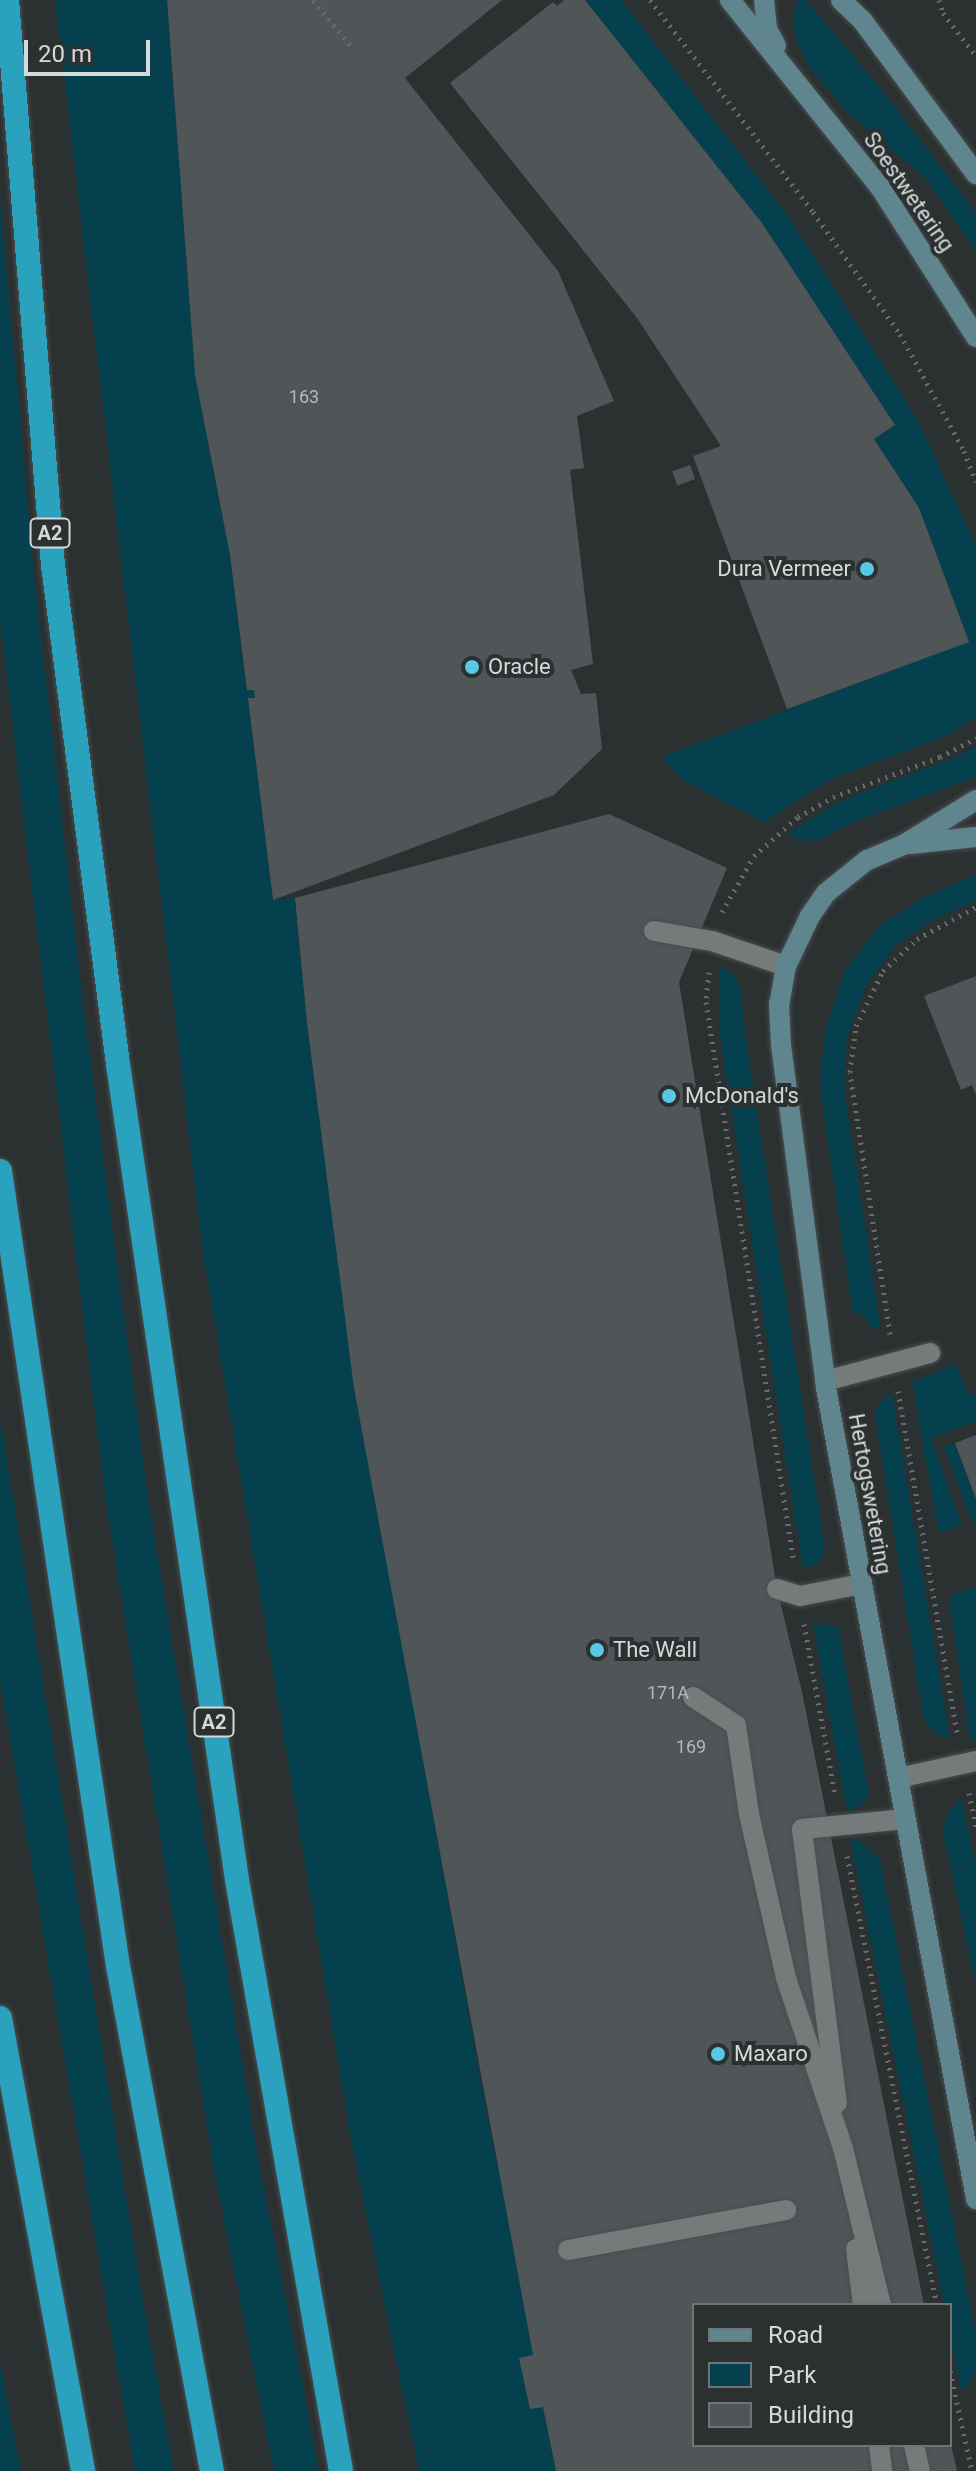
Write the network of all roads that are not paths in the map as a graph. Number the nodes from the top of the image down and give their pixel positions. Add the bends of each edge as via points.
1 (7, 0) edge
2 (730, 0) edge
3 (764, 0) edge
4 (841, 0) edge
5 (854, 0) edge
6 (862, 20) junction
7 (794, 80) junction
8 (976, 174) edge
9 (976, 337) edge
10 (976, 800) edge
11 (976, 837) edge
12 (903, 845) junction
13 (654, 931) dead end
14 (786, 966) junction
15 (0, 1171) edge
16 (930, 1353) dead end
17 (825, 1381) junction
18 (862, 1584) junction
19 (777, 1589) dead end
20 (693, 1697) dead end
21 (976, 1761) edge
22 (898, 1778) junction
23 (906, 1819) junction
24 (0, 2018) edge
25 (843, 2148) junction
26 (976, 2199) edge
27 (786, 2210) dead end
28 (568, 2250) dead end
29 (863, 2303) edge
30 (881, 2303) edge
31 (879, 2447) edge
32 (914, 2447) edge
33 (83, 2471) edge
34 (212, 2471) edge
35 (341, 2471) edge
36 (882, 2471) edge
37 (920, 2471) edge

1 - 35 highway, A2 via 53,565 118,1064 237,1880
2 - 7 street
3 - 7 street via 767,29
4 - 6 street
5 - 6 street
6 - 8 street
7 - 9 street, Soestwetering via 880,187
10 - 12 street, Hertogswetering
11 - 12 street, Hertogswetering
12 - 14 street, Hertogswetering via 867,860 826,893
13 - 14 lane via 712,941
14 - 17 street, Hertogswetering via 779,1004 781,1045
15 - 34 highway via 118,1966
16 - 17 lane
17 - 18 street, Hertogswetering
18 - 19 lane via 800,1596
18 - 22 street, Hertogswetering
20 - 25 lane via 736,1725 749,1814 786,1978
21 - 22 lane
22 - 23 street, Hertogswetering
23 - 25 lane via 802,1829
23 - 26 street, Hertogswetering
24 - 33 highway
25 - 29 lane
25 - 30 lane
27 - 28 lane
31 - 36 lane
32 - 37 lane

